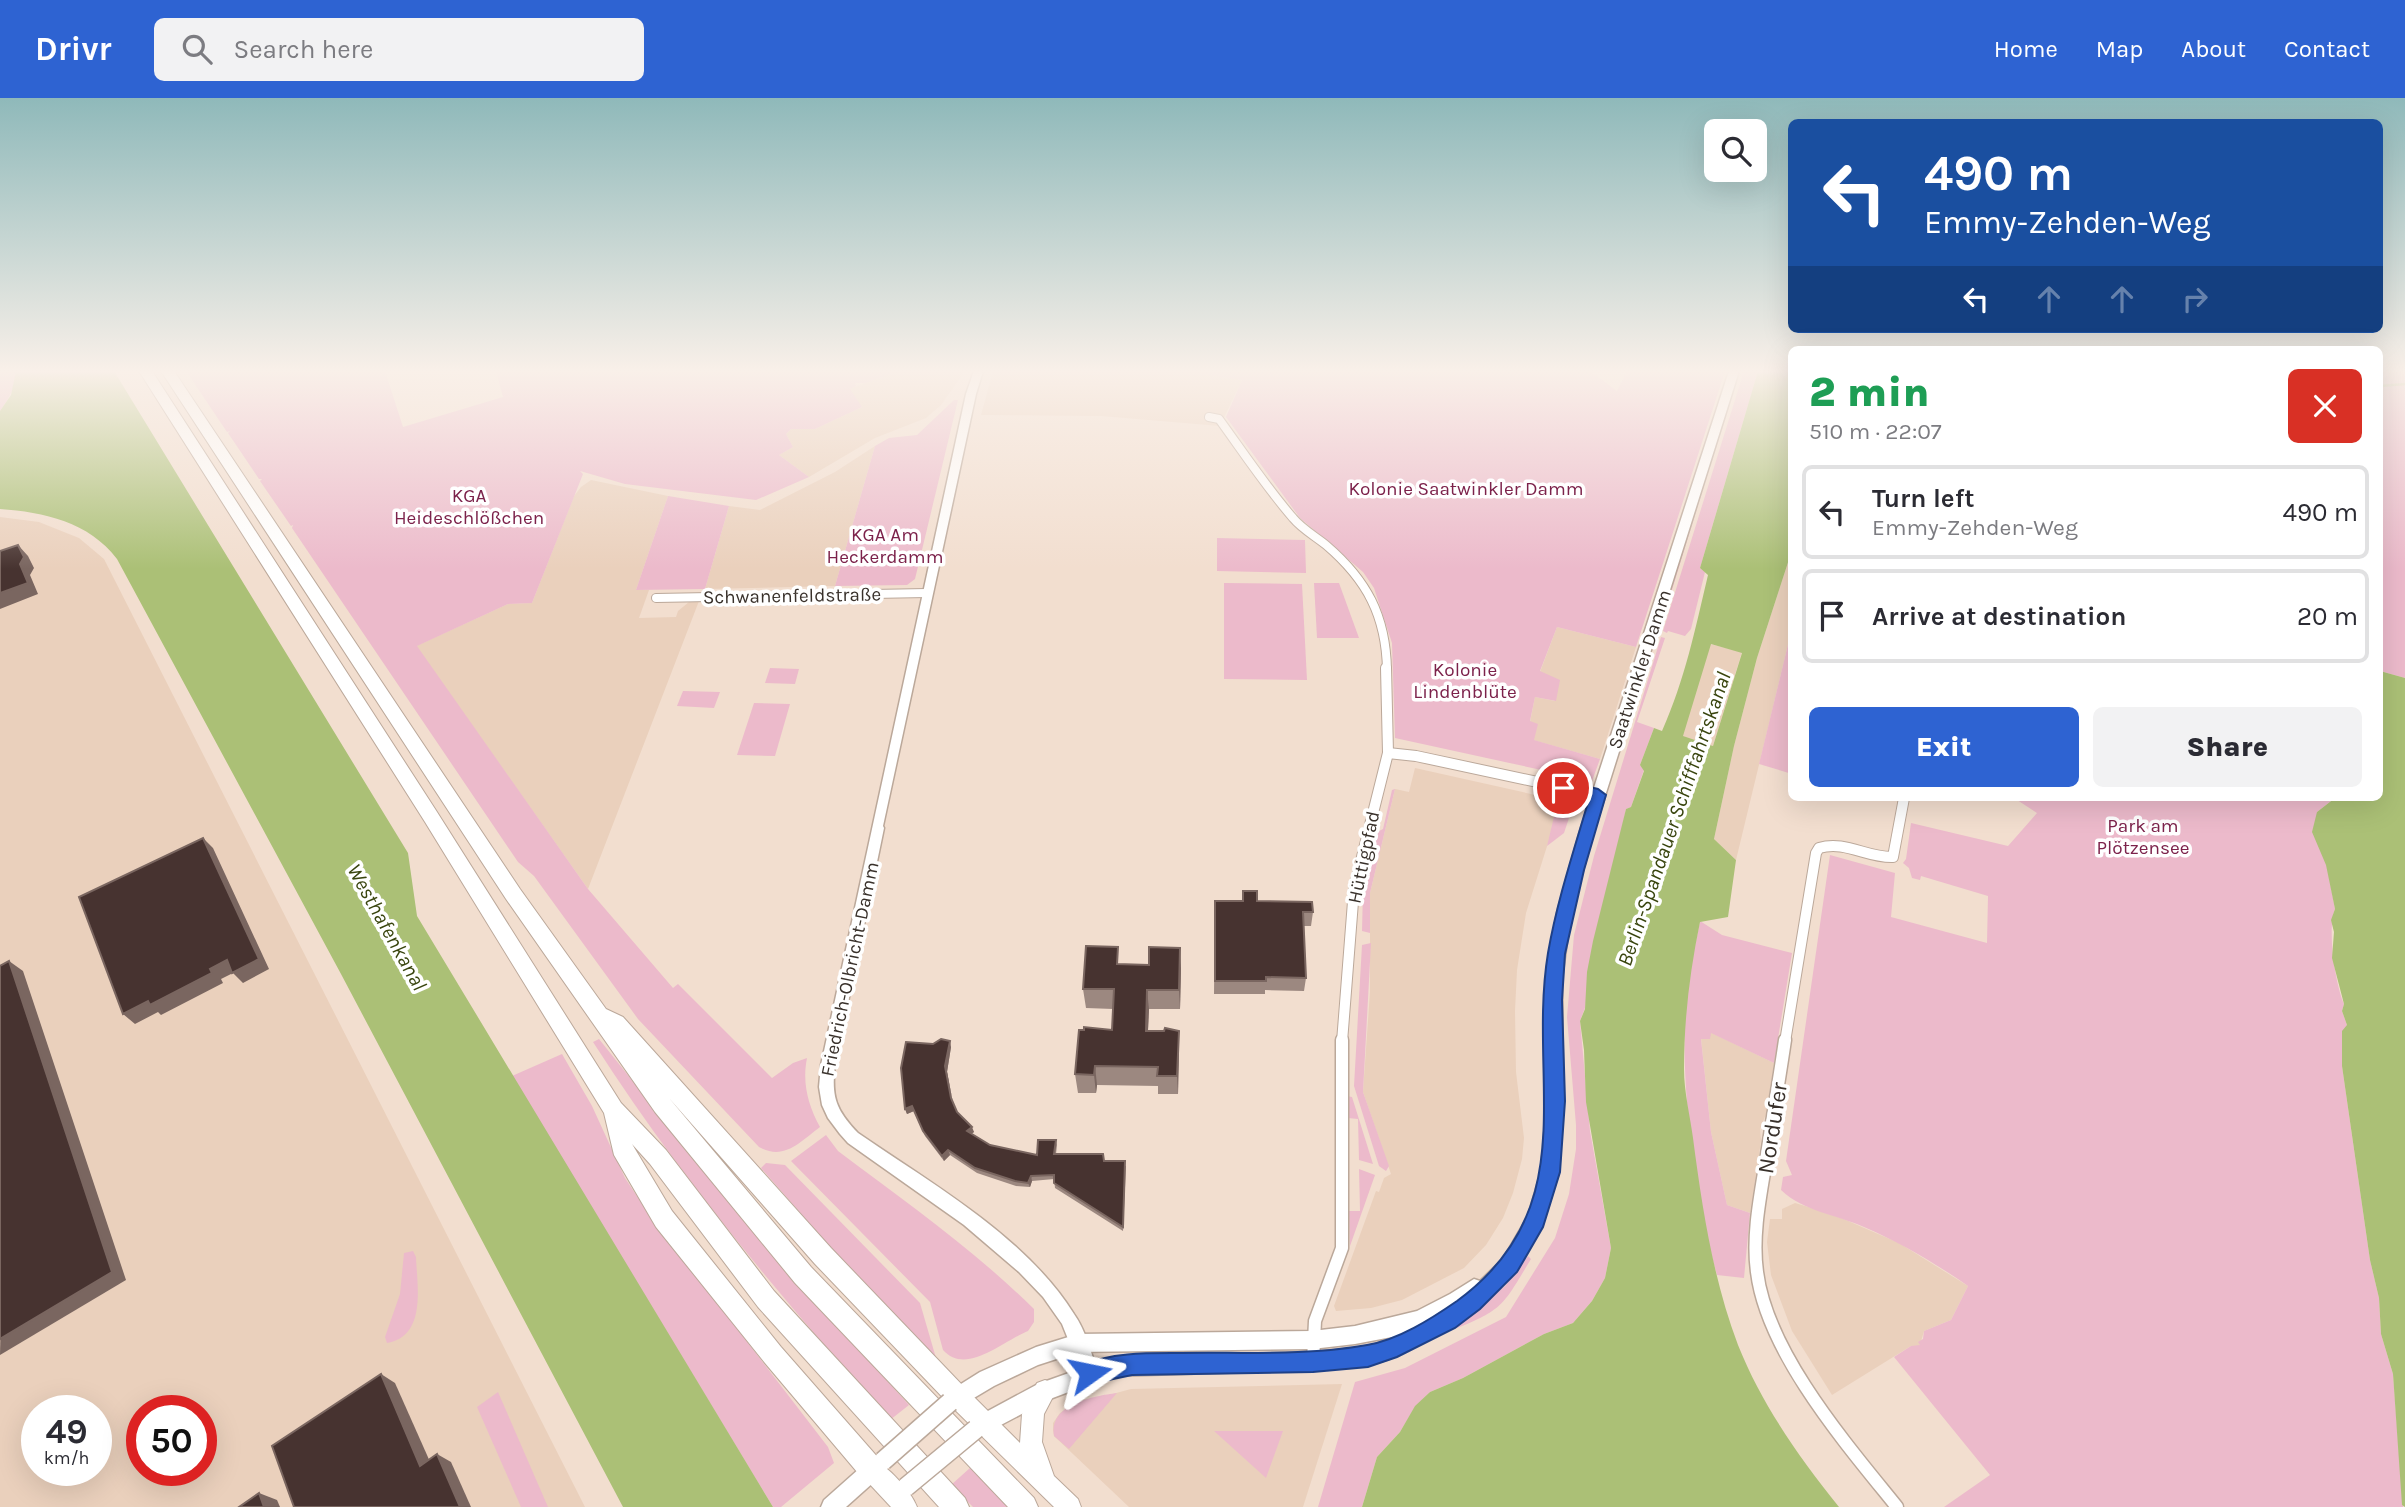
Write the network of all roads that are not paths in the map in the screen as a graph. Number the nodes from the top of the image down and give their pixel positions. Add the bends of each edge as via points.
1 (187, 437) edge
2 (211, 437) edge
3 (962, 437) edge
4 (1232, 437) edge
5 (1713, 437) edge
6 (927, 593) junction
7 (656, 598) dead end
8 (1388, 753) junction
9 (1598, 795) junction
10 (1904, 801) edge
11 (879, 825) joint
12 (595, 1012) junction
13 (614, 1110) junction
14 (1536, 1220) junction
15 (1312, 1340) junction
16 (1078, 1343) junction
17 (1313, 1361) junction
18 (1090, 1373) junction
19 (1045, 1391) junction
20 (954, 1399) junction
21 (980, 1426) junction
22 (878, 1466) junction
23 (1047, 1485) junction
24 (898, 1499) edge
25 (831, 1507) edge
26 (956, 1507) edge
27 (1025, 1507) edge
28 (1070, 1507) edge
29 (1897, 1507) edge

1 - 13 highway
2 - 12 highway
3 - 6 street, Friedrich-Olbricht-Damm
4 - 8 street, Hüttigpfad via 1294,520 1343,561 1368,591 1386,642
5 - 9 main road, Saatwinkler Damm
6 - 7 street, Schwanenfeldstraße
6 - 11 street, Friedrich-Olbricht-Damm
8 - 9 street
8 - 15 street, Hüttigpfad via 1354,889 1341,1051 1342,1248
9 - 14 main road, Saatwinkler Damm via 1557,954 1553,1144
10 - 29 street, Nordufer via 1893,857 1830,844 1816,853 1755,1244 1757,1280 1778,1337 1829,1419
11 - 16 street, Friedrich-Olbricht-Damm via 828,1065 824,1088 829,1106 853,1138 1015,1259 1068,1319
12 - 20 highway via 616,1023
12 - 27 highway via 662,1105 803,1275
13 - 22 highway via 622,1149 664,1219 719,1290
13 - 26 highway via 658,1157 766,1299
14 - 15 main road, Saatwinkler Damm via 1486,1278 1450,1306 1389,1329
14 - 17 main road, Saatwinkler Damm via 1509,1265 1473,1302 1447,1320 1390,1350
15 - 16 main road, Saatwinkler Damm
15 - 17 street, Hüttigpfad
16 - 18 street, Friedrich-Olbricht-Damm
16 - 20 main road, Saatwinkler Damm via 1036,1356
17 - 18 main road, Saatwinkler Damm via 1132,1364
18 - 19 main road, Saatwinkler Damm
19 - 21 main road, Saatwinkler Damm
19 - 23 main road via 1033,1412 1029,1436
20 - 21 main road
20 - 22 main road, Saatwinkler Damm, bridge
21 - 23 main road
21 - 24 main road, Saatwinkler Damm, bridge
22 - 24 main road
22 - 25 main road, Saatwinkler Damm
23 - 28 main road

